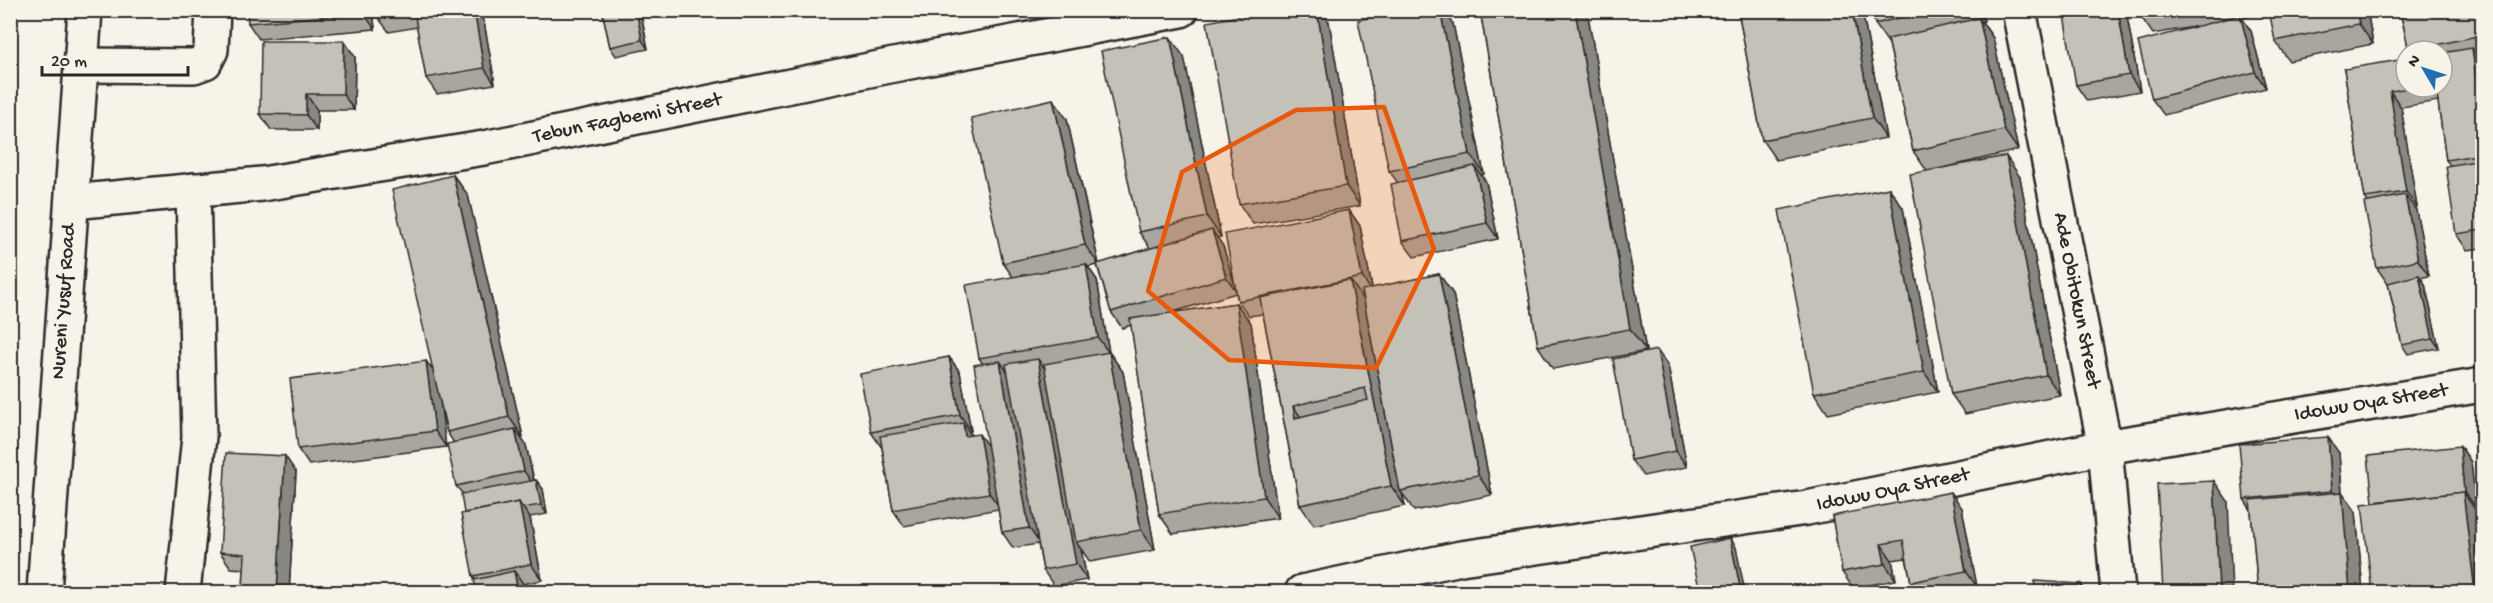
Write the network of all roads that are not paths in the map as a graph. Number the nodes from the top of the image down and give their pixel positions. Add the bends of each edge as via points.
1 (85, 10) edge
2 (213, 10) edge
3 (1180, 10) edge
4 (2019, 10) edge
5 (81, 65) junction
6 (193, 190) junction
7 (72, 202) junction
8 (2482, 385) edge
9 (2105, 447) junction
10 (44, 592) edge
11 (183, 592) edge
12 (1302, 592) edge
13 (2118, 592) edge

1 - 5 street, Nureni Yusuf Road
2 - 5 street via 211,50 205,62 194,66
3 - 6 street, Tebun Fagbemi Street via 484,148 261,184
4 - 9 street, Ade Obitokun Street
5 - 7 street, Nureni Yusuf Road
6 - 7 street, Tebun Fagbemi Street
6 - 11 street via 200,437
7 - 10 street, Nureni Yusuf Road
8 - 9 street, Idowu Oya Street
9 - 12 street, Idowu Oya Street via 1807,508 1461,558
9 - 13 street, Ade Obitokun Street

